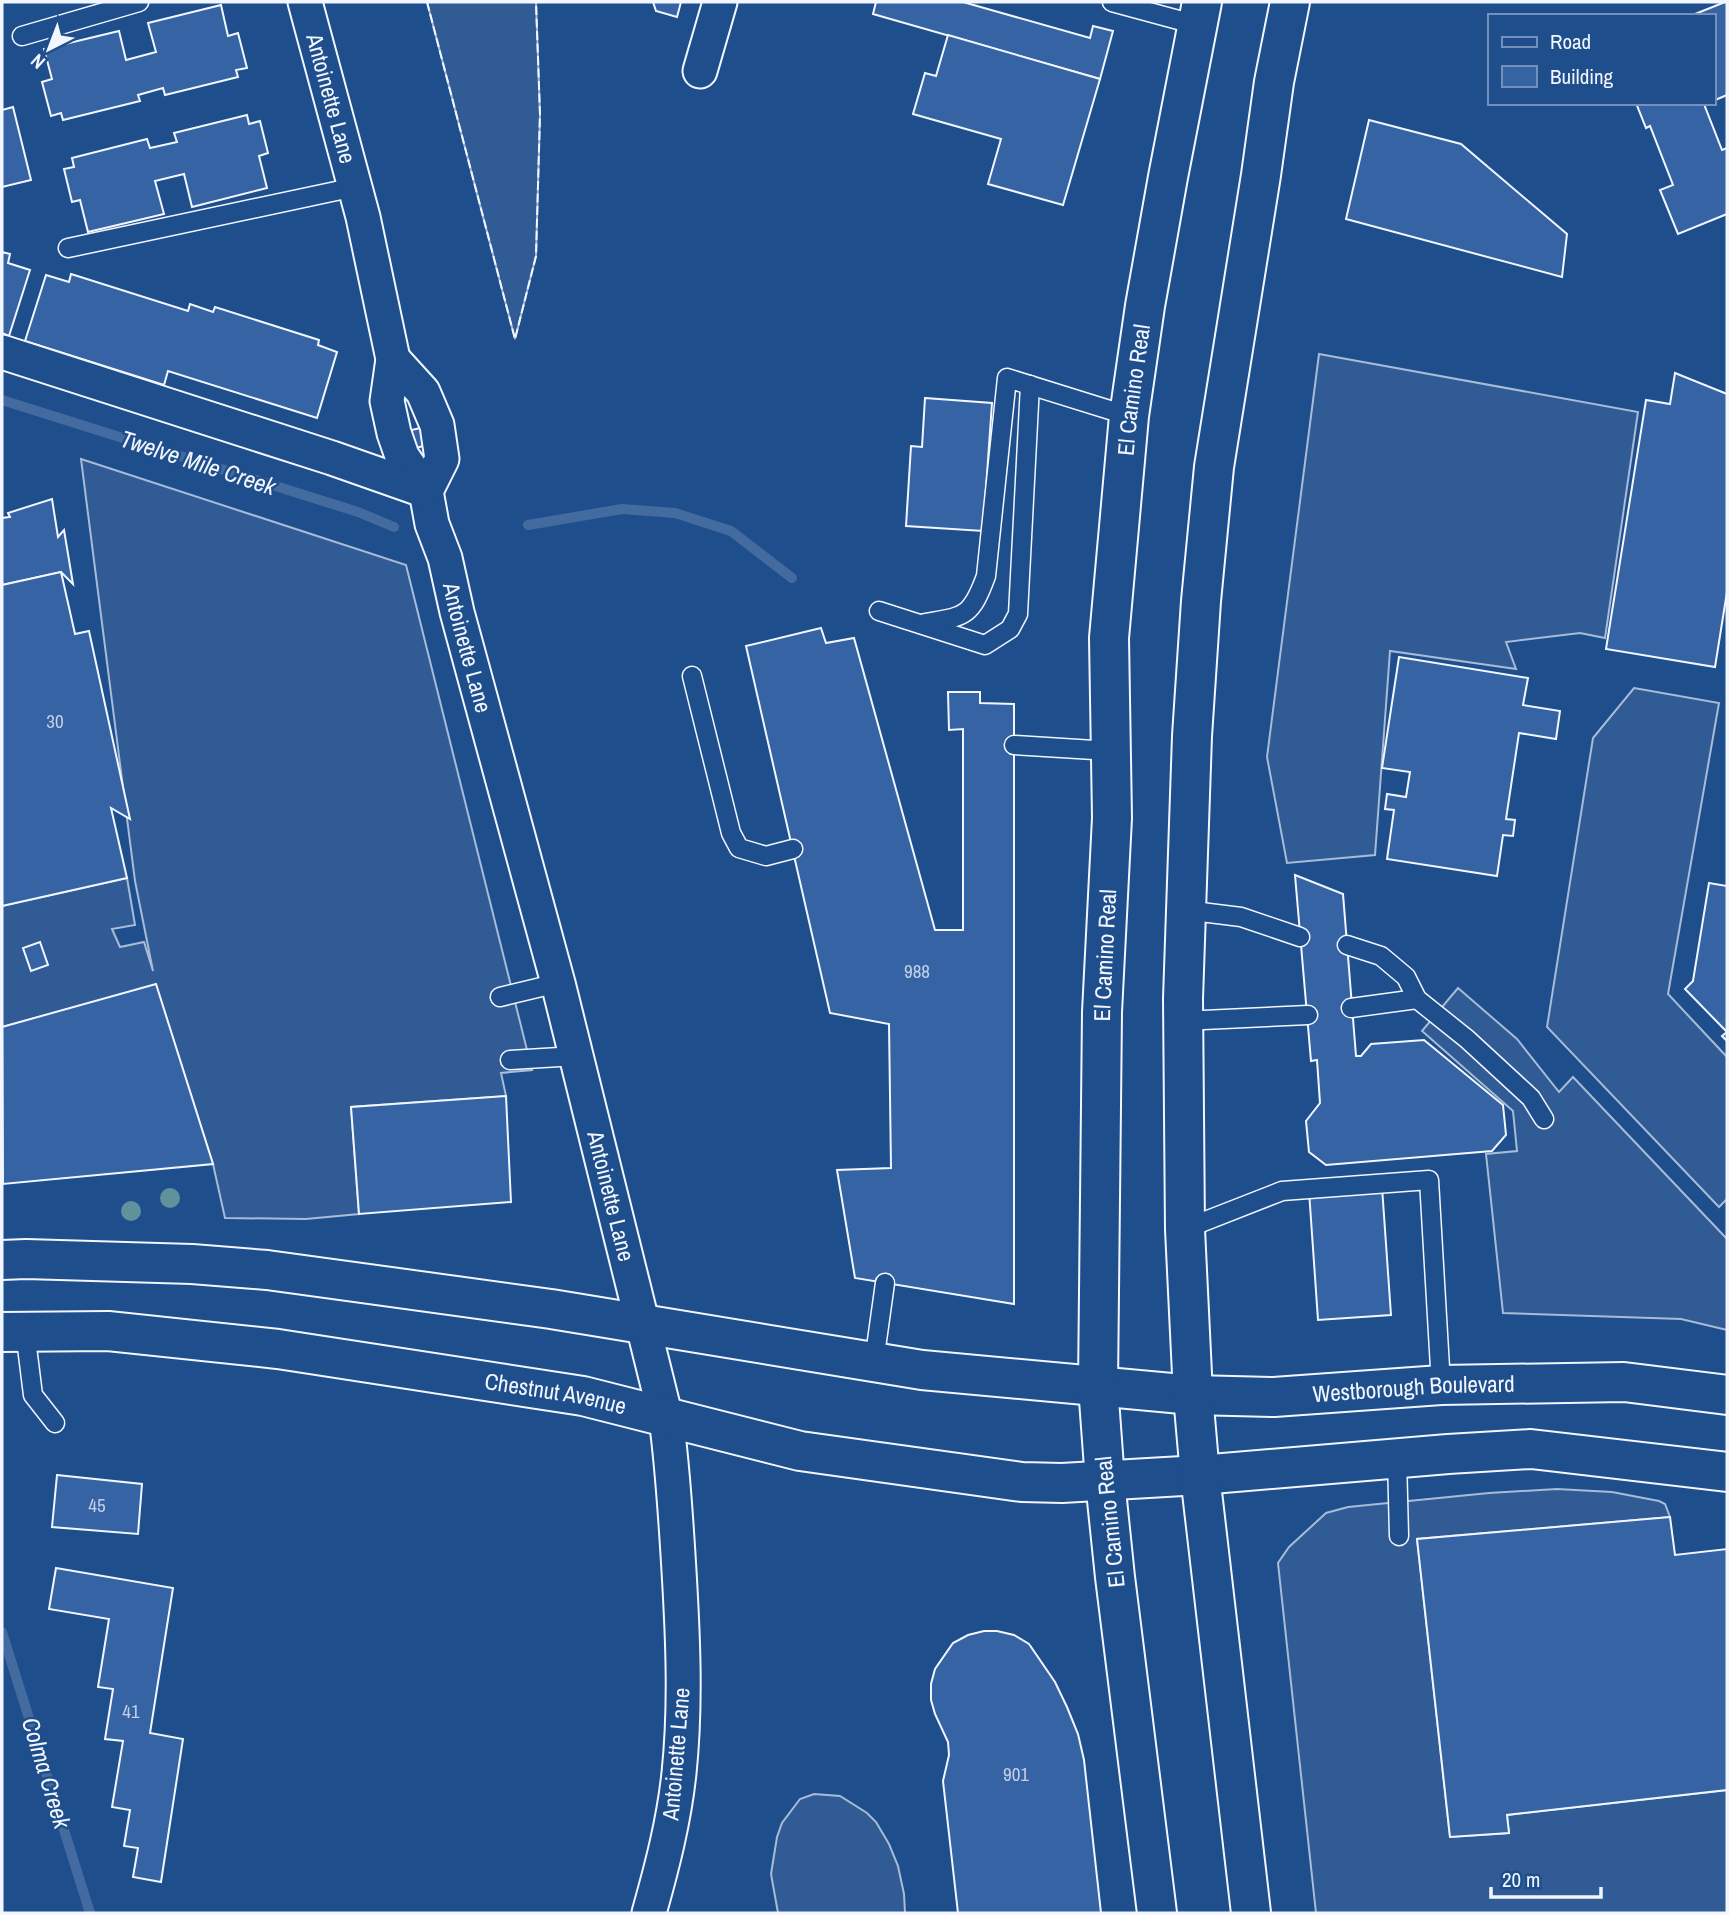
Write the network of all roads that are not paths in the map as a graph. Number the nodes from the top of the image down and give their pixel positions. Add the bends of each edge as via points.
1 (139, 2) edge
2 (305, 2) edge
3 (720, 2) edge
4 (1112, 2) edge
5 (1290, 2) edge
6 (1199, 14) edge
7 (22, 36) dead end
8 (700, 71) dead end
9 (355, 187) junction
10 (68, 248) dead end
11 (2, 352) edge
12 (1030, 385) junction
13 (1129, 416) junction
14 (426, 491) junction
15 (878, 611) dead end
16 (921, 624) junction
17 (692, 676) dead end
18 (1014, 745) dead end
19 (1110, 751) junction
20 (793, 849) dead end
21 (1185, 910) junction
22 (1300, 937) dead end
23 (1347, 945) dead end
24 (558, 983) junction
25 (500, 997) dead end
26 (1418, 999) junction
27 (1351, 1008) dead end
28 (1307, 1015) dead end
29 (1182, 1021) junction
30 (576, 1056) junction
31 (510, 1060) dead end
32 (1544, 1119) dead end
33 (1185, 1229) junction
34 (2, 1260) edge
35 (885, 1283) dead end
36 (642, 1323) junction
37 (14, 1331) edge
38 (874, 1362) junction
39 (1441, 1385) junction
40 (1098, 1386) junction
41 (1193, 1395) junction
42 (1727, 1395) edge
43 (666, 1418) junction
44 (55, 1423) dead end
45 (1397, 1458) junction
46 (1727, 1472) edge
47 (1200, 1475) junction
48 (1105, 1481) junction
49 (1399, 1536) dead end
50 (649, 1913) edge
51 (1157, 1913) edge
52 (1251, 1913) edge

1 - 7 lane
2 - 9 street, Antoinette Lane
3 - 8 street
4 - 6 lane
5 - 21 main road via 1214,467 1192,722
6 - 13 main road, El Camino Real
9 - 10 lane
9 - 14 street, Antoinette Lane via 393,359 423,391 437,425 442,459
11 - 14 street
12 - 13 lane
12 - 16 lane via 1007,378 986,576 977,599 962,616
12 - 16 lane via 1018,614 1010,629 985,645
13 - 19 main road, El Camino Real via 1109,638
14 - 24 street, Antoinette Lane
15 - 16 lane
17 - 20 lane via 738,848 766,856
18 - 19 lane
19 - 40 main road, El Camino Real
21 - 22 lane via 1241,917
21 - 29 main road
23 - 26 lane via 1381,956 1406,977
24 - 25 lane
24 - 30 street, Antoinette Lane
26 - 27 lane
26 - 32 lane via 1531,1098
28 - 29 lane
29 - 33 main road
30 - 31 lane
30 - 36 street, Antoinette Lane
33 - 39 lane via 1283,1191 1429,1180
33 - 41 main road
34 - 36 main road via 267,1270
35 - 38 lane
36 - 38 main road
36 - 43 street, Antoinette Lane
37 - 43 main road, Chestnut Avenue via 108,1331 278,1349 583,1396
37 - 44 lane via 33,1395
38 - 40 main road
39 - 41 main road, Westborough Boulevard via 1274,1397
39 - 42 main road, Westborough Boulevard via 1624,1382
40 - 41 main road, Westborough Boulevard
40 - 48 main road, El Camino Real
41 - 47 main road
43 - 48 main road, Chestnut Avenue via 800,1451 1022,1482
43 - 50 street, Antoinette Lane via 683,1637 683,1706 668,1842
45 - 46 main road via 1531,1449
45 - 47 main road
45 - 49 lane
47 - 48 main road
47 - 52 main road
48 - 51 main road, El Camino Real

